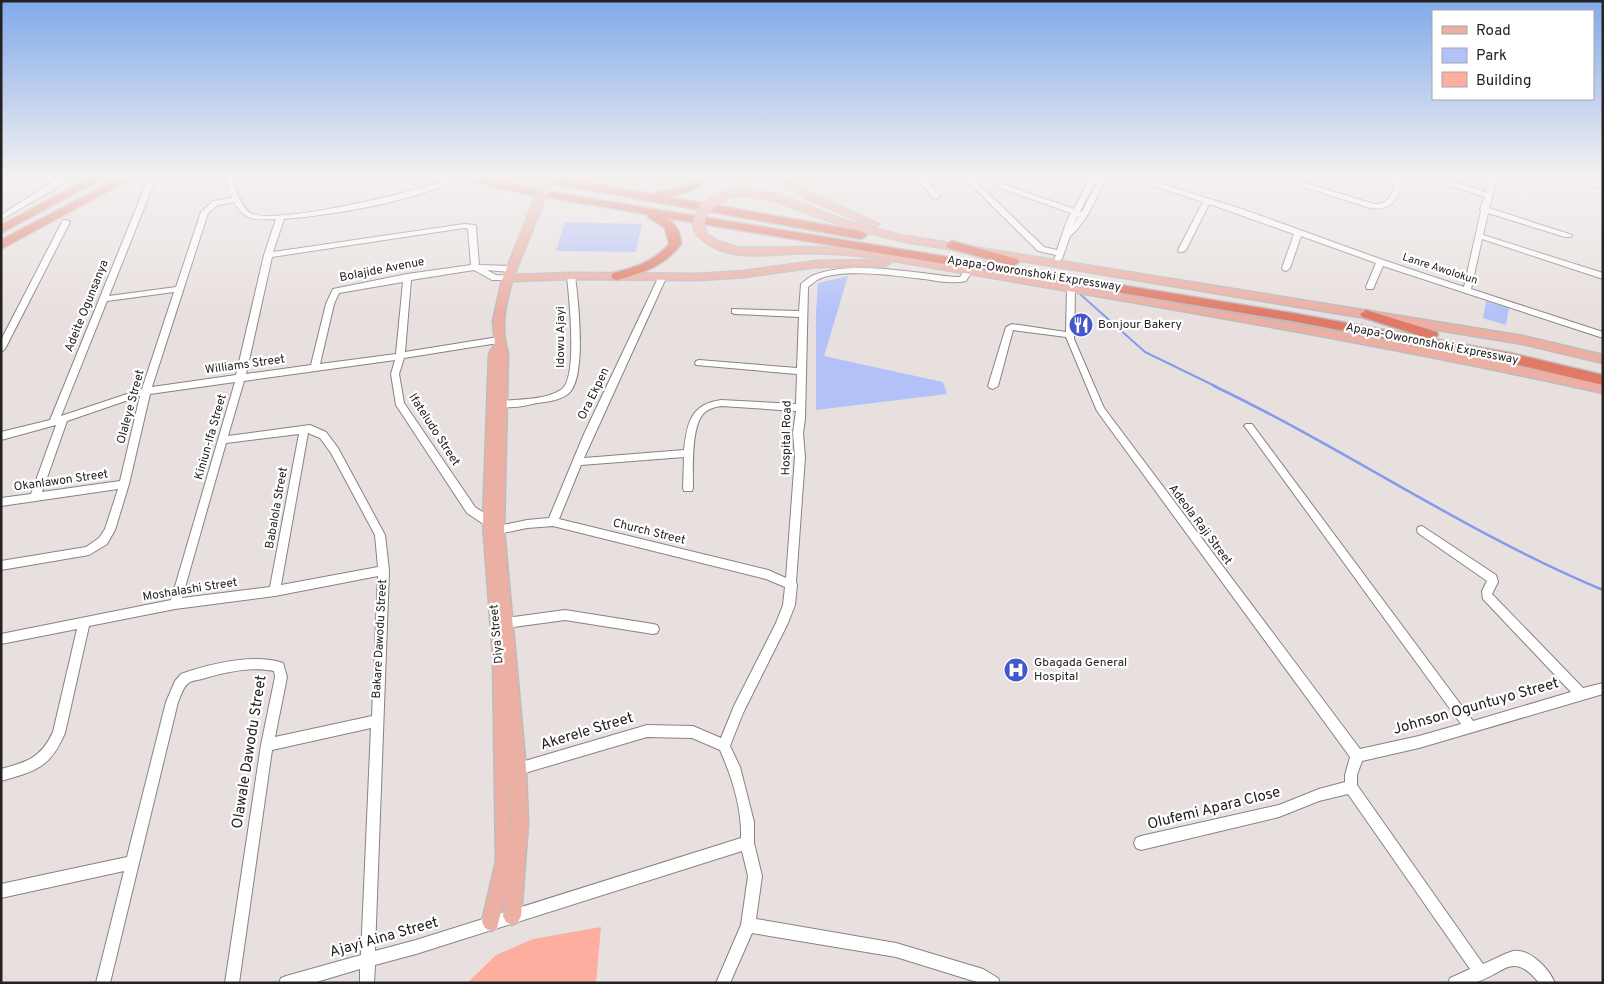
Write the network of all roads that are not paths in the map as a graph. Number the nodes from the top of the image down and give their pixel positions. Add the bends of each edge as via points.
1 (16, 222) edge
2 (44, 222) edge
3 (66, 222) dead end
4 (135, 222) edge
5 (202, 222) edge
6 (280, 222) edge
7 (531, 222) edge
8 (665, 222) edge
9 (699, 222) edge
10 (724, 222) edge
11 (772, 222) edge
12 (844, 222) edge
13 (873, 222) edge
14 (1013, 222) edge
15 (1071, 222) edge
16 (1079, 222) edge
17 (1196, 222) edge
18 (1266, 222) edge
19 (1482, 222) edge
20 (1526, 222) edge
21 (1, 230) edge
22 (1298, 233) junction
23 (1068, 234) junction
24 (1568, 235) dead end
25 (1480, 236) junction
26 (927, 241) junction
27 (1, 245) edge
28 (1182, 250) dead end
29 (268, 255) junction
30 (953, 256) junction
31 (1059, 258) junction
32 (1020, 260) junction
33 (1380, 262) junction
34 (928, 265) junction
35 (475, 267) junction
36 (1286, 268) dead end
37 (971, 270) junction
38 (1001, 272) junction
39 (510, 273) junction
40 (551, 276) junction
41 (571, 276) junction
42 (617, 276) junction
43 (1603, 276) edge
44 (407, 278) junction
45 (530, 278) junction
46 (662, 278) junction
47 (1370, 287) dead end
48 (1071, 288) junction
49 (180, 289) junction
50 (1467, 290) junction
51 (104, 298) junction
52 (502, 298) junction
53 (735, 311) dead end
54 (1232, 311) junction
55 (802, 314) junction
56 (1368, 319) junction
57 (1291, 321) junction
58 (1431, 329) junction
59 (1070, 335) junction
60 (1603, 335) edge
61 (499, 343) junction
62 (1, 349) edge
63 (400, 356) junction
64 (1603, 358) edge
65 (699, 363) dead end
66 (315, 367) junction
67 (801, 371) junction
68 (1603, 371) edge
69 (240, 379) junction
70 (1603, 380) edge
71 (993, 386) dead end
72 (1603, 389) edge
73 (146, 391) junction
74 (502, 404) junction
75 (800, 408) junction
76 (58, 420) junction
77 (1249, 426) dead end
78 (304, 430) junction
79 (1, 436) edge
80 (223, 440) junction
81 (689, 453) junction
82 (577, 462) junction
83 (124, 484) junction
84 (688, 488) dead end
85 (35, 497) junction
86 (1, 502) edge
87 (553, 522) junction
88 (494, 526) junction
89 (1422, 530) dead end
90 (1, 566) edge
91 (384, 570) junction
92 (792, 585) junction
93 (275, 591) junction
94 (175, 604) junction
95 (84, 622) junction
96 (506, 623) junction
97 (653, 629) dead end
98 (1, 639) edge
99 (1603, 688) edge
100 (1581, 694) junction
101 (376, 721) junction
102 (1470, 727) junction
103 (267, 745) junction
104 (724, 746) junction
105 (1357, 756) junction
106 (518, 769) junction
107 (1, 775) edge
108 (1351, 787) junction
109 (747, 843) junction
110 (1140, 844) dead end
111 (133, 862) junction
112 (1, 890) edge
113 (512, 916) junction
114 (491, 922) junction
115 (748, 925) junction
116 (368, 960) junction
117 (1480, 971) junction
118 (104, 983) edge
119 (232, 983) edge
120 (286, 983) edge
121 (366, 983) edge
122 (723, 983) edge
123 (992, 983) edge
124 (1455, 983) edge
125 (1548, 983) edge

1 - 21 highway
2 - 27 highway
3 - 62 street
4 - 51 street, Adeite Ogunsanya
5 - 49 street, Olaleye Street
6 - 29 street, Kiniun-Ifa Street
7 - 39 main road, Diya Street, bridge
8 - 42 highway via 675,238 666,256 642,269
9 - 34 main road, bridge via 703,235 724,248 742,252 834,251
10 - 30 highway, Apapa-Oworonshoki Expressway
11 - 30 highway, Apapa-Oworonshoki Expressway
12 - 26 main road, bridge via 866,230
13 - 26 main road
14 - 31 street via 1041,249
15 - 23 street
16 - 23 street
17 - 28 street
18 - 22 street, Lanre Awolokun
19 - 25 street
20 - 24 street
22 - 33 street, Lanre Awolokun
22 - 36 street
23 - 31 street
25 - 43 street
25 - 50 street
26 - 30 main road, Apapa-Oworonshoki Expressway
29 - 35 street via 464,226 472,227
29 - 69 street, Kiniun-Ifa Street
30 - 32 highway, Apapa-Oworonshoki Expressway
30 - 32 highway via 986,254
30 - 34 main road, Apapa-Oworonshoki Expressway
30 - 37 highway
30 - 38 highway, Apapa-Oworonshoki Expressway
31 - 32 main road, Apapa-Oworonshoki Expressway
31 - 56 main road, Apapa-Oworonshoki Expressway
32 - 56 highway, Apapa-Oworonshoki Expressway
33 - 47 street
33 - 50 street, Lanre Awolokun
34 - 46 main road via 817,264 744,274
35 - 39 street, Bolajide Avenue
35 - 44 street, Bolajide Avenue
37 - 38 highway
37 - 55 street, Hospital Road via 963,279 955,280 878,272 825,275 810,280 804,286
38 - 48 main road, Apapa-Oworonshoki Expressway
38 - 54 highway, Apapa-Oworonshoki Expressway
39 - 40 main road
39 - 45 main road
39 - 52 main road, Diya Street
40 - 41 main road
40 - 45 main road
41 - 42 main road
41 - 74 street, Idowu Ajayi via 576,362 569,389 557,395
42 - 46 main road
44 - 63 street, Ifateludo Street
44 - 66 street, Bolajide Avenue via 336,291
45 - 52 main road via 520,281
46 - 82 street, Ora Ekpen
48 - 54 main road, Apapa-Oworonshoki Expressway
48 - 59 street, Adeola Raji Street
49 - 51 street
49 - 73 street, Olaleye Street
50 - 60 street, Lanre Awolokun
51 - 76 street, Adeite Ogunsanya
52 - 61 main road, Diya Street
53 - 55 street
54 - 57 highway, Apapa-Oworonshoki Expressway
54 - 57 highway
55 - 67 street, Hospital Road
56 - 58 highway, Apapa-Oworonshoki Expressway
56 - 58 highway
57 - 70 highway, Apapa-Oworonshoki Expressway via 1510,358
57 - 72 main road, Apapa-Oworonshoki Expressway
58 - 64 main road, Apapa-Oworonshoki Expressway via 1523,340
58 - 68 highway, Apapa-Oworonshoki Expressway
59 - 71 street via 1012,327
59 - 105 street, Adeola Raji Street via 1084,377 1105,417
61 - 63 street, Williams Street
61 - 74 main road, Diya Street via 503,353
61 - 88 main road, Diya Street via 494,354
63 - 66 street, Williams Street
63 - 88 street, Ifateludo Street via 395,374 399,403 471,510
65 - 67 street
66 - 69 street, Williams Street
67 - 75 street, Hospital Road
69 - 73 street, Williams Street
69 - 80 street, Kiniun-Ifa Street
73 - 76 street, Williams Street
73 - 83 street, Olaleye Street
74 - 88 main road, Diya Street
75 - 81 street via 712,404 696,418
75 - 92 street, Hospital Road
76 - 79 street, Williams Street
76 - 85 street, Adeite Ogunsanya
77 - 102 street
78 - 80 street, Bakare Dawodu Street
78 - 91 street, Bakare Dawodu Street via 323,435 335,451 380,535
78 - 93 street, Babalola Street
80 - 94 street, Kiniun-Ifa Street
81 - 82 street
81 - 84 street
82 - 87 street, Ora Ekpen
83 - 85 street, Okanlawon Street
83 - 90 street, Olaleye Street via 110,530 103,541 89,551
85 - 86 street, Okanlawon Street
87 - 88 street, Church Street
87 - 92 street, Church Street via 768,575
88 - 96 main road, Diya Street
88 - 114 main road, Diya Street via 504,772 504,861
89 - 100 street via 1492,578 1487,596
91 - 93 street, Moshalashi Street
91 - 101 street, Bakare Dawodu Street
92 - 104 street, Hospital Road via 783,624 731,725
93 - 94 street, Moshalashi Street
94 - 95 street, Moshalashi Street
95 - 98 street, Moshalashi Street
95 - 107 street via 59,733 52,750 41,761
96 - 97 street via 565,615
96 - 106 main road, Diya Street
99 - 100 street, Johnson Oguntuyo Street
100 - 102 street, Johnson Oguntuyo Street
101 - 103 street
101 - 116 street, Bakare Dawodu Street
102 - 105 street, Johnson Oguntuyo Street
103 - 111 street, Olawale Dawodu Street via 281,677 279,667 247,664 185,678 172,702
103 - 119 street, Olawale Dawodu Street
104 - 106 street, Akerele Street via 693,732 647,731
104 - 109 street via 737,776 748,822
105 - 108 street
106 - 113 main road, Diya Street via 520,824
108 - 110 street, Olufemi Apara Close via 1319,795 1279,812
108 - 117 street
109 - 113 street, Ajayi Aina Street
109 - 115 street via 755,876
111 - 112 street
111 - 118 street, Olawale Dawodu Street
113 - 114 street, Ajayi Aina Street
114 - 116 street, Ajayi Aina Street
115 - 122 street
115 - 123 street via 896,950 983,976
116 - 120 street, Ajayi Aina Street
116 - 121 street, Bakare Dawodu Street
117 - 124 street
117 - 125 street via 1514,958 1523,959

